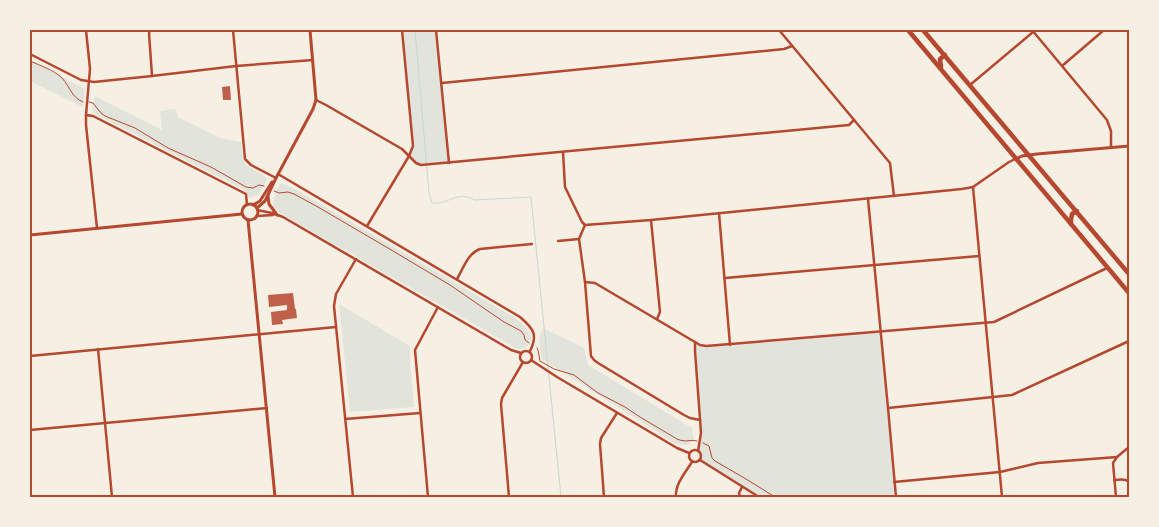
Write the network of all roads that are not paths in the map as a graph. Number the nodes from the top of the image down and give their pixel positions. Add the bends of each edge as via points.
1 (86, 30) edge
2 (150, 30) edge
3 (233, 30) edge
4 (310, 30) edge
5 (402, 30) edge
6 (436, 30) edge
7 (779, 30) edge
8 (908, 30) edge
9 (923, 30) edge
10 (1104, 30) edge
11 (1032, 31) edge
12 (792, 46) junction
13 (30, 54) edge
14 (944, 55) junction
15 (313, 60) junction
16 (236, 66) junction
17 (1062, 66) junction
18 (941, 69) junction
19 (152, 76) junction
20 (90, 81) junction
21 (442, 83) junction
22 (970, 85) junction
23 (316, 100) junction
24 (86, 115) junction
25 (998, 118) junction
26 (854, 120) junction
27 (989, 127) junction
28 (1129, 146) edge
29 (1111, 147) junction
30 (563, 152) junction
31 (1029, 155) junction
32 (409, 156) junction
33 (1015, 159) junction
34 (449, 163) junction
35 (277, 176) junction
36 (973, 187) junction
37 (268, 196) junction
38 (894, 196) junction
39 (868, 199) junction
40 (247, 205) junction
41 (253, 205) junction
42 (257, 209) junction
43 (1077, 211) junction
44 (719, 213) junction
45 (242, 214) junction
46 (277, 215) junction
47 (257, 216) junction
48 (248, 220) junction
49 (651, 220) junction
50 (585, 225) junction
51 (1072, 225) junction
52 (367, 226) junction
53 (96, 228) junction
54 (30, 234) edge
55 (580, 239) junction
56 (558, 241) dead end
57 (532, 244) dead end
58 (979, 256) junction
59 (356, 259) junction
60 (874, 265) junction
61 (1108, 268) junction
62 (1129, 274) edge
63 (725, 278) junction
64 (457, 280) junction
65 (585, 282) junction
66 (1129, 293) edge
67 (438, 307) junction
68 (657, 319) junction
69 (986, 323) junction
70 (336, 327) junction
71 (881, 332) junction
72 (259, 334) junction
73 (1129, 341) edge
74 (696, 342) junction
75 (730, 345) junction
76 (98, 349) junction
77 (530, 351) junction
78 (521, 354) junction
79 (30, 356) edge
80 (531, 360) junction
81 (523, 362) junction
82 (993, 397) junction
83 (267, 408) junction
84 (888, 408) junction
85 (617, 412) junction
86 (420, 413) junction
87 (345, 419) junction
88 (700, 420) junction
89 (106, 422) junction
90 (30, 430) edge
91 (1129, 448) edge
92 (698, 451) junction
93 (689, 454) junction
94 (1117, 457) junction
95 (700, 460) junction
96 (692, 462) junction
97 (1000, 472) junction
98 (1114, 480) junction
99 (894, 482) junction
100 (1129, 482) edge
101 (742, 487) junction
102 (112, 497) edge
103 (275, 497) edge
104 (353, 497) edge
105 (428, 497) edge
106 (510, 497) edge
107 (604, 497) edge
108 (676, 497) edge
109 (740, 497) edge
110 (759, 497) edge
111 (896, 497) edge
112 (1002, 497) edge
113 (1116, 497) edge

1 - 20 street
2 - 19 street
3 - 16 street
4 - 15 street
5 - 32 street via 413,146
6 - 21 street
7 - 12 street
8 - 18 highway
9 - 14 highway
10 - 17 street
11 - 17 street
11 - 22 street
12 - 21 street
12 - 26 street
13 - 20 street
14 - 18 highway via 940,59
14 - 22 highway
15 - 16 street
15 - 23 street
16 - 19 street
16 - 35 street via 246,159 250,165
17 - 29 street via 1107,120
18 - 27 highway
19 - 20 street
20 - 24 street
21 - 34 street
22 - 25 highway
23 - 32 street
23 - 35 street
24 - 40 street via 94,116 246,194
24 - 53 street
25 - 27 highway
25 - 31 highway
26 - 30 street via 849,124
26 - 38 street via 890,163
27 - 33 highway
28 - 29 street
29 - 31 street
30 - 34 street
30 - 50 street via 565,187
31 - 33 street
31 - 43 highway
32 - 34 street via 421,165
32 - 52 street
33 - 36 street
33 - 51 highway
35 - 37 street
35 - 41 street
35 - 52 street
36 - 38 street
36 - 58 street
37 - 42 street
37 - 46 street via 269,204
38 - 39 street
39 - 44 street
39 - 60 street
40 - 41 street
40 - 45 street
41 - 42 street
42 - 46 street
42 - 47 street
43 - 51 highway via 1071,216
43 - 62 highway
44 - 49 street
44 - 63 street
45 - 48 street
45 - 53 street
46 - 47 street
46 - 59 street
47 - 48 street
48 - 72 street
49 - 50 street
49 - 68 street via 660,312
50 - 55 street
51 - 61 highway
52 - 64 street
53 - 54 street
55 - 56 street
55 - 65 street
57 - 64 street via 475,250
58 - 60 street
58 - 69 street
59 - 67 street
59 - 70 street via 336,294
60 - 63 street
60 - 71 street
61 - 66 highway
61 - 69 street
63 - 75 street
64 - 77 street via 527,323 535,337
65 - 68 street via 595,283
65 - 88 street via 591,356 594,360 690,418
67 - 78 street
67 - 86 street via 415,350
68 - 74 street
69 - 71 street
69 - 82 street
70 - 72 street
70 - 87 street
71 - 75 street
71 - 84 street
72 - 76 street
72 - 83 street
73 - 82 street via 1012,395
74 - 75 street via 706,346
74 - 88 street
76 - 79 street
76 - 89 street
77 - 78 street
77 - 80 street
78 - 81 street
80 - 81 street
80 - 85 street
81 - 106 street via 501,404
82 - 84 street
82 - 97 street
83 - 89 street
83 - 103 street
84 - 99 street
85 - 93 street
85 - 107 street via 600,444
86 - 87 street
86 - 105 street
87 - 104 street
88 - 92 street
89 - 90 street
89 - 102 street
91 - 94 street
92 - 93 street via 692,450
92 - 95 street
93 - 96 street
94 - 97 street via 1038,462
94 - 98 street via 1113,463
95 - 96 street
95 - 101 street
96 - 108 street via 676,489
97 - 99 street
97 - 112 street
98 - 100 street
98 - 113 street
99 - 111 street
101 - 109 street
101 - 110 street

